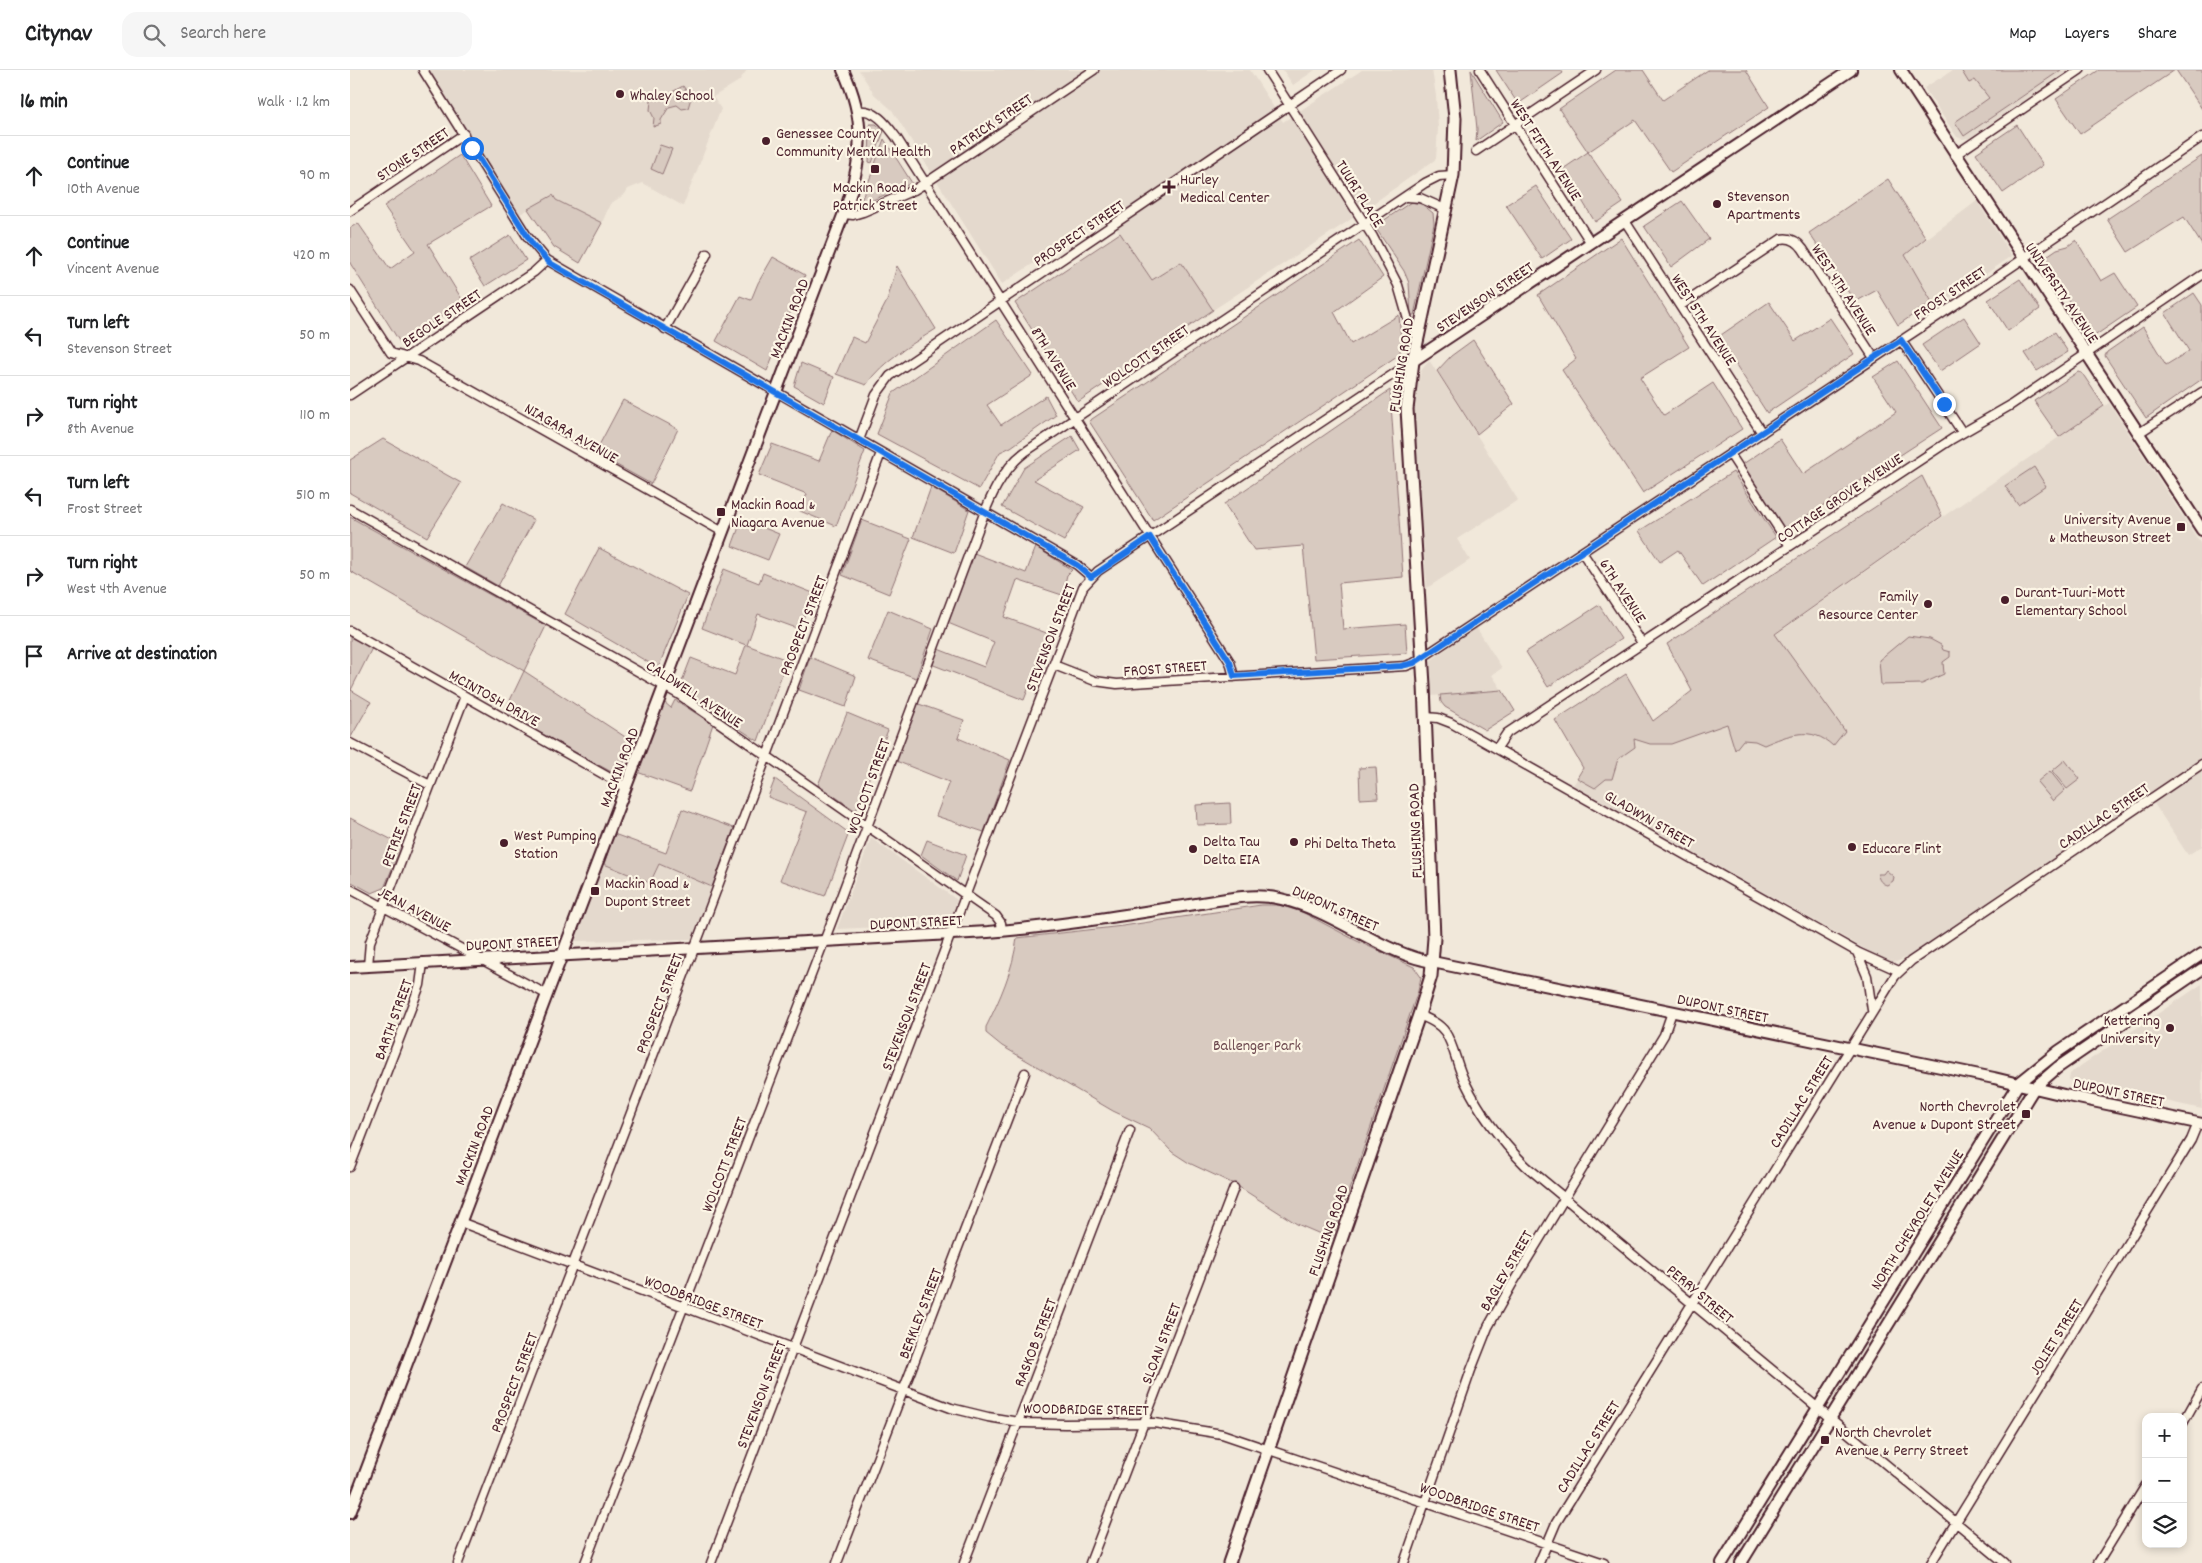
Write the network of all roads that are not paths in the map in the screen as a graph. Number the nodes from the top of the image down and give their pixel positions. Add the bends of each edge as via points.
1 (423, 70) edge
2 (843, 70) edge
3 (1094, 70) edge
4 (1267, 70) edge
5 (1341, 70) edge
6 (1450, 70) edge
7 (1480, 70) edge
8 (1596, 70) edge
9 (1851, 70) edge
10 (1900, 70) edge
11 (2080, 70) edge
12 (1290, 105) junction
13 (858, 111) junction
14 (1515, 124) junction
15 (464, 134) junction
16 (2202, 138) edge
17 (1476, 151) dead end
18 (1955, 154) junction
19 (1453, 175) junction
20 (925, 183) junction
21 (1404, 199) junction
22 (1447, 210) junction
23 (350, 211) edge
24 (844, 214) junction
25 (1624, 221) junction
26 (1365, 224) junction
27 (1591, 244) junction
28 (707, 254) dead end
29 (2023, 258) junction
30 (547, 260) junction
31 (2202, 275) edge
32 (350, 290) edge
33 (1000, 301) junction
34 (1680, 306) junction
35 (665, 329) junction
36 (1419, 336) junction
37 (1901, 340) junction
38 (2087, 354) junction
39 (406, 357) junction
40 (1874, 358) junction
41 (1413, 361) junction
42 (776, 392) junction
43 (2202, 392) edge
44 (350, 395) edge
45 (1075, 419) junction
46 (1962, 432) junction
47 (1762, 433) junction
48 (2139, 433) junction
49 (859, 440) junction
50 (881, 453) junction
51 (1730, 454) junction
52 (350, 509) edge
53 (985, 512) junction
54 (2202, 531) edge
55 (723, 532) junction
56 (1150, 537) junction
57 (2202, 539) edge
58 (1790, 546) junction
59 (1582, 552) junction
60 (1091, 577) junction
61 (350, 631) edge
62 (1642, 643) junction
63 (1422, 658) junction
64 (1054, 665) junction
65 (1234, 676) junction
66 (664, 687) junction
67 (465, 696) junction
68 (1426, 717) junction
69 (350, 743) edge
70 (1496, 748) junction
71 (768, 757) junction
72 (2202, 764) edge
73 (430, 785) junction
74 (626, 787) junction
75 (867, 826) junction
76 (350, 890) edge
77 (967, 896) junction
78 (383, 907) junction
79 (1002, 931) junction
80 (952, 934) junction
81 (824, 941) junction
82 (694, 948) junction
83 (1857, 951) junction
84 (561, 955) junction
85 (2199, 956) edge
86 (481, 959) junction
87 (423, 963) junction
88 (1433, 963) junction
89 (368, 966) junction
90 (350, 967) edge
91 (2202, 969) edge
92 (1899, 971) junction
93 (546, 994) junction
94 (1872, 1010) junction
95 (1672, 1012) junction
96 (1419, 1015) junction
97 (1849, 1048) junction
98 (1025, 1073) dead end
99 (2018, 1084) junction
100 (2034, 1088) junction
101 (2200, 1123) edge
102 (1130, 1130) dead end
103 (350, 1167) edge
104 (1234, 1188) dead end
105 (1565, 1198) junction
106 (460, 1222) junction
107 (1914, 1252) junction
108 (1928, 1260) junction
109 (572, 1265) junction
110 (1692, 1303) junction
111 (683, 1307) junction
112 (793, 1350) junction
113 (2202, 1389) edge
114 (903, 1392) junction
115 (1818, 1407) junction
116 (2187, 1416) edge
117 (1830, 1418) junction
118 (1018, 1422) junction
119 (1144, 1422) junction
120 (1269, 1448) junction
121 (2142, 1492) edge
122 (1425, 1502) junction
123 (350, 1513) edge
124 (1956, 1522) junction
125 (1547, 1544) junction
126 (458, 1563) edge
127 (584, 1563) edge
128 (711, 1563) edge
129 (837, 1563) edge
130 (964, 1563) edge
131 (1090, 1563) edge
132 (1229, 1563) edge
133 (1404, 1563) edge
134 (1539, 1563) edge
135 (1604, 1563) edge
136 (1722, 1563) edge
137 (1741, 1563) edge
138 (1931, 1563) edge
139 (2005, 1563) edge
140 (2098, 1563) edge

1 - 15 street
2 - 13 street
3 - 20 street, PATRICK STREET
4 - 12 street, TUURI PLACE
5 - 12 street, PROSPECT STREET
6 - 19 main road, FLUSHING ROAD via 1455,118
7 - 14 street, WEST FIFTH AVENUE
8 - 14 street
9 - 25 street, STEVENSON STREET
10 - 18 street, UNIVERSITY AVENUE
11 - 18 street
12 - 26 street, TUURI PLACE
12 - 33 street, PROSPECT STREET
13 - 20 street, 8TH AVENUE via 869,112 889,127
13 - 24 street, MACKIN ROAD via 860,152
14 - 17 street
14 - 27 street, WEST FIFTH AVENUE
15 - 23 street, STONE STREET
15 - 30 street via 530,241
16 - 29 street, FROST STREET
18 - 29 street, UNIVERSITY AVENUE
19 - 21 street, WOLCOTT STREET via 1435,178
19 - 22 main road, FLUSHING ROAD
20 - 24 street, PATRICK STREET via 863,212
20 - 33 street, 8TH AVENUE
21 - 22 street via 1411,196 1420,198
21 - 26 street, WOLCOTT STREET
22 - 36 main road, FLUSHING ROAD
24 - 42 street, MACKIN ROAD
25 - 27 street, STEVENSON STREET
25 - 34 street, WEST 5TH AVENUE
26 - 36 street, TUURI PLACE via 1398,285 1409,323
26 - 45 street, WOLCOTT STREET
27 - 41 street, STEVENSON STREET
28 - 35 street
29 - 37 street, FROST STREET
29 - 38 street, UNIVERSITY AVENUE
30 - 35 street
30 - 39 street, BEGOLE STREET via 534,272
31 - 38 street, COTTAGE GROVE AVENUE
32 - 39 street, NIAGARA AVENUE via 387,349
33 - 45 street, 8TH AVENUE
33 - 49 street, PROSPECT STREET via 886,380 876,395
34 - 40 street, WEST 4TH AVENUE via 1779,240 1790,239 1803,249
34 - 47 street, WEST 5TH AVENUE
35 - 42 street
36 - 41 main road, FLUSHING ROAD
37 - 40 street, FROST STREET
37 - 46 street, WEST 4TH AVENUE
38 - 46 street, COTTAGE GROVE AVENUE via 2011,405
38 - 48 street, UNIVERSITY AVENUE
39 - 44 street, BEGOLE STREET
39 - 55 street, NIAGARA AVENUE via 424,364
40 - 47 street, FROST STREET
41 - 56 street, STEVENSON STREET
41 - 63 main road, FLUSHING ROAD via 1407,426
42 - 49 street
42 - 55 street, MACKIN ROAD
43 - 48 street
45 - 53 street, WOLCOTT STREET via 1012,463
45 - 56 street, 8TH AVENUE
46 - 58 street, COTTAGE GROVE AVENUE
47 - 51 street, FROST STREET
48 - 54 street, UNIVERSITY AVENUE
49 - 50 street
50 - 53 street
50 - 71 street, PROSPECT STREET
51 - 58 street
51 - 59 street, FROST STREET
52 - 66 street, CALDWELL AVENUE
53 - 60 street via 1077,565
53 - 75 street, WOLCOTT STREET
54 - 57 street, UNIVERSITY AVENUE
55 - 66 street, MACKIN ROAD
56 - 60 street, STEVENSON STREET
56 - 65 street, 8TH AVENUE via 1230,662
58 - 62 street, COTTAGE GROVE AVENUE
59 - 62 street, 6TH AVENUE
59 - 63 street, FROST STREET
60 - 64 street, STEVENSON STREET via 1080,593
61 - 67 street, MCINTOSH DRIVE
62 - 70 street, COTTAGE GROVE AVENUE via 1507,733
63 - 65 street, FROST STREET via 1406,666
63 - 68 main road, FLUSHING ROAD
64 - 65 street, FROST STREET via 1091,680 1111,684
64 - 77 street, STEVENSON STREET
66 - 71 street, CALDWELL AVENUE
66 - 74 street, MACKIN ROAD
67 - 73 street, PETRIE STREET
67 - 74 street, MCINTOSH DRIVE
68 - 70 street, GLADWYN STREET via 1447,721
68 - 88 main road, FLUSHING ROAD
69 - 73 street
70 - 83 street, GLADWYN STREET
71 - 75 street, CALDWELL AVENUE
71 - 82 street, PROSPECT STREET
72 - 92 street, CADILLAC STREET
73 - 78 street, PETRIE STREET
74 - 84 street, MACKIN ROAD
75 - 77 street, CALDWELL AVENUE
75 - 81 street, WOLCOTT STREET
76 - 78 street, JEAN AVENUE
77 - 79 street, CALDWELL AVENUE via 998,919
77 - 80 street, STEVENSON STREET
78 - 86 street, JEAN AVENUE
78 - 89 street, PETRIE STREET via 369,945
79 - 80 street, DUPONT STREET
79 - 88 street, DUPONT STREET via 1269,897 1302,906 1403,954
80 - 81 street, DUPONT STREET
80 - 112 street, STEVENSON STREET
81 - 82 street, DUPONT STREET
81 - 111 street, WOLCOTT STREET
82 - 84 street, DUPONT STREET
82 - 109 street, PROSPECT STREET
83 - 92 street, GLADWYN STREET
83 - 94 street via 1867,976
84 - 86 street, DUPONT STREET
84 - 93 street, MACKIN ROAD
85 - 91 street
85 - 99 street, NORTH CHEVROLET AVENUE via 2059,1051
86 - 87 street, DUPONT STREET
86 - 93 street, JEAN AVENUE
87 - 89 street, DUPONT STREET
87 - 103 street, BARTH STREET via 420,985
88 - 95 street, DUPONT STREET
88 - 96 main road, FLUSHING ROAD
89 - 90 street, DUPONT STREET
91 - 100 street, NORTH CHEVROLET AVENUE via 2057,1068
92 - 94 street, CADILLAC STREET
93 - 106 street, MACKIN ROAD
94 - 97 street, CADILLAC STREET
95 - 97 street, DUPONT STREET
95 - 105 street, BAGLEY STREET via 1664,1035
96 - 105 street, PERRY STREET via 1434,1022 1444,1032 1464,1082 1500,1137 1526,1166
96 - 120 main road, FLUSHING ROAD
97 - 99 street, DUPONT STREET
97 - 110 street, CADILLAC STREET
98 - 114 street, BERKLEY STREET
99 - 100 street, DUPONT STREET
99 - 107 street, NORTH CHEVROLET AVENUE
100 - 101 street, DUPONT STREET
100 - 108 street, NORTH CHEVROLET AVENUE
101 - 124 street, JOLIET STREET
102 - 118 street, RASKOB STREET
104 - 119 street, SLOAN STREET
105 - 110 street, PERRY STREET
105 - 122 street, BAGLEY STREET via 1488,1327
106 - 109 street, WOODBRIDGE STREET
106 - 123 street, MACKIN ROAD
107 - 108 street
107 - 115 street, NORTH CHEVROLET AVENUE
108 - 117 street, NORTH CHEVROLET AVENUE
109 - 111 street, WOODBRIDGE STREET
109 - 126 street, PROSPECT STREET
110 - 115 street, PERRY STREET
110 - 125 street, CADILLAC STREET via 1556,1523
111 - 112 street, WOODBRIDGE STREET
111 - 127 street, WOLCOTT STREET
112 - 114 street, WOODBRIDGE STREET
112 - 128 street, STEVENSON STREET
113 - 116 street
114 - 118 street, WOODBRIDGE STREET via 968,1413
114 - 129 street, BERKLEY STREET
115 - 117 street, PERRY STREET
115 - 136 street, NORTH CHEVROLET AVENUE
117 - 124 street, PERRY STREET
117 - 137 street, NORTH CHEVROLET AVENUE
118 - 119 street, WOODBRIDGE STREET
118 - 130 street, RASKOB STREET
119 - 120 street, WOODBRIDGE STREET via 1202,1429
119 - 131 street, SLOAN STREET
120 - 122 street, WOODBRIDGE STREET
120 - 132 main road, FLUSHING ROAD
121 - 140 street
122 - 125 street, WOODBRIDGE STREET
122 - 133 street, BAGLEY STREET
124 - 138 street, JOLIET STREET
124 - 139 street, PERRY STREET
125 - 134 street, CADILLAC STREET
125 - 135 street, WOODBRIDGE STREET

